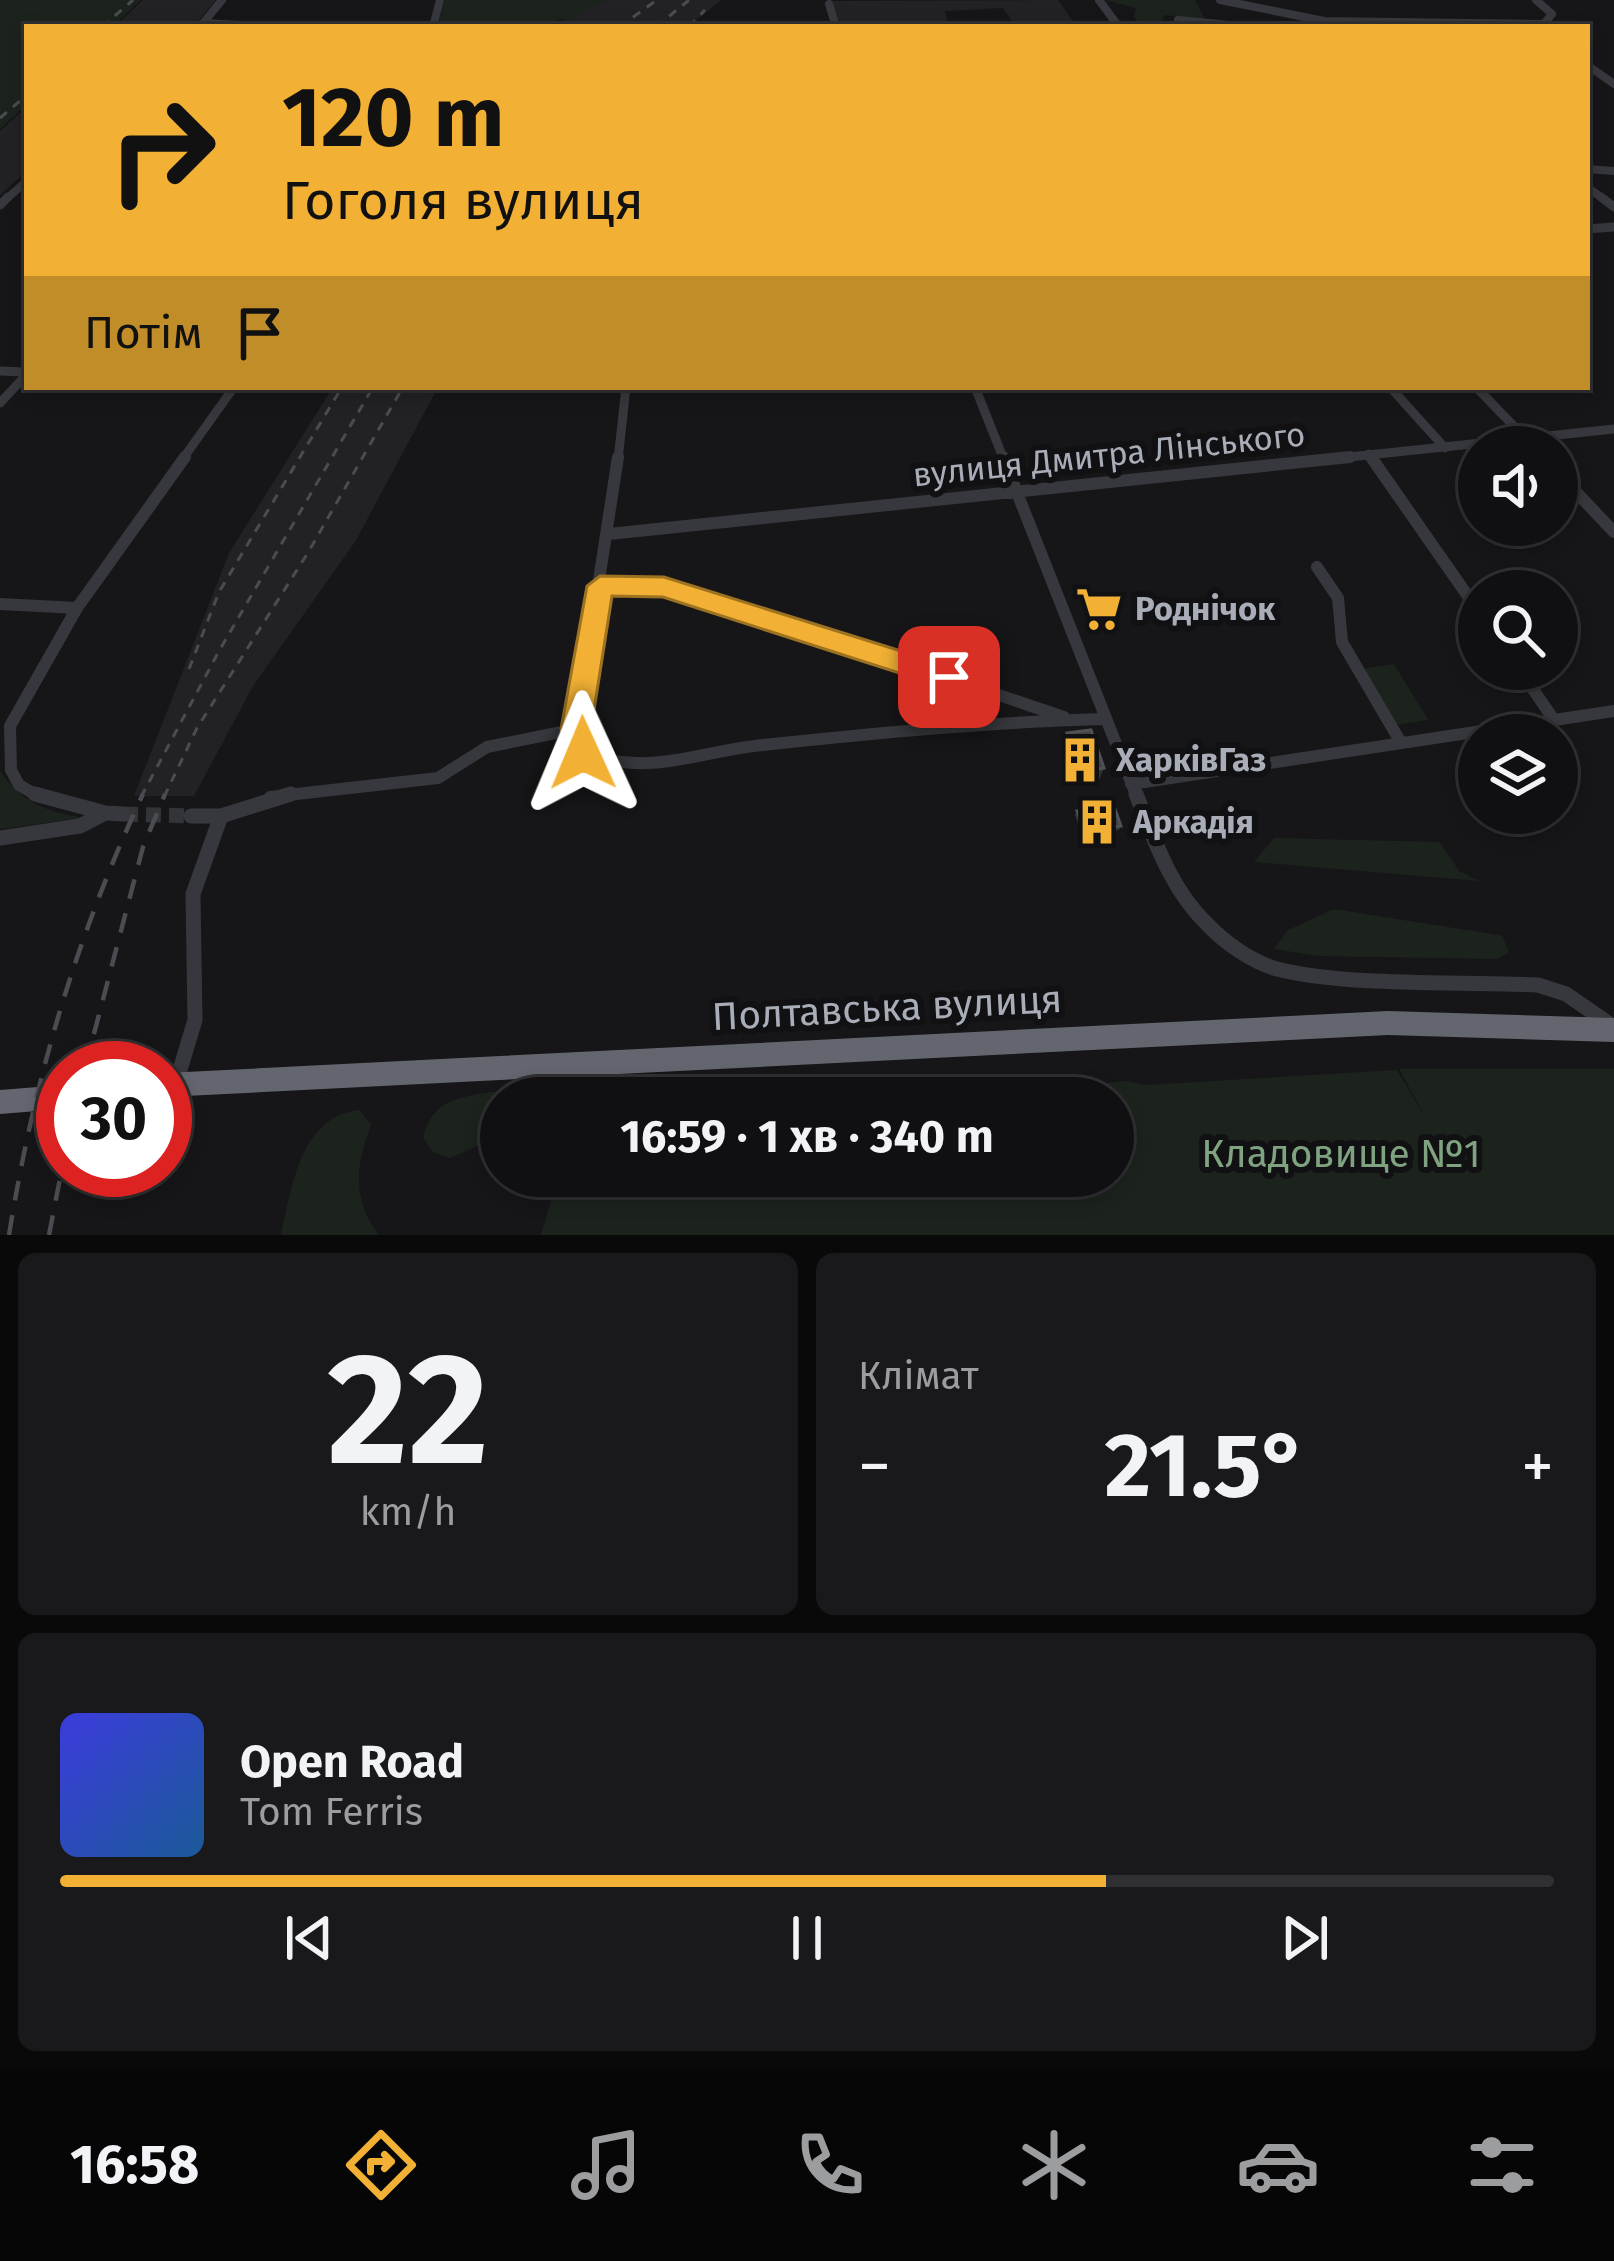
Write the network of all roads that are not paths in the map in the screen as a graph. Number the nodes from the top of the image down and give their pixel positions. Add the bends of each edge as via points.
1 (222, 0) edge
2 (1220, 0) edge
3 (1536, 0) edge
4 (829, 4) dead end
5 (1178, 20) dead end
6 (202, 24) edge
7 (835, 24) edge
8 (1219, 24) edge
9 (1314, 24) edge
10 (1547, 24) edge
11 (24, 184) edge
12 (0, 205) edge
13 (1614, 227) edge
14 (1592, 228) edge
15 (1614, 241) edge
16 (24, 376) edge
17 (232, 390) edge
18 (626, 390) edge
19 (976, 390) edge
20 (1393, 390) edge
21 (1479, 390) edge
22 (0, 404) edge
23 (1514, 426) edge
24 (1614, 430) edge
25 (1578, 436) edge
26 (1458, 447) edge
27 (1444, 448) junction
28 (1370, 454) junction
29 (1016, 494) junction
30 (1578, 494) edge
31 (1614, 532) edge
32 (609, 534) junction
33 (1317, 567) dead end
34 (1458, 582) edge
35 (600, 586) junction
36 (0, 604) edge
37 (77, 608) junction
38 (1614, 711) edge
39 (1578, 714) edge
40 (1103, 719) junction
41 (1076, 721) junction
42 (576, 729) junction
43 (5, 731) edge
44 (1458, 732) edge
45 (1400, 741) junction
46 (1131, 784) junction
47 (105, 813) junction
48 (124, 814) tunnel mouth
49 (191, 816) tunnel mouth
50 (221, 816) junction
51 (0, 838) edge
52 (1614, 1028) edge
53 (187, 1041) edge
54 (192, 1083) edge
55 (36, 1102) edge
56 (2, 1109) edge

1 - 6 street
2 - 9 street
3 - 10 street via 1552,14
4 - 7 street
5 - 8 street
11 - 12 street
13 - 14 street
14 - 15 street
16 - 22 street
17 - 37 street
18 - 32 street
19 - 29 street
20 - 27 street
21 - 23 street
24 - 25 street, вулиця Дмитра Лінського
26 - 27 street, вулиця Дмитра Лінського
27 - 28 street, вулиця Дмитра Лінського
28 - 29 street, вулиця Дмитра Лінського
28 - 34 street
29 - 32 street, вулиця Дмитра Лінського
29 - 40 street
30 - 31 street
32 - 35 street
33 - 45 street via 1338,598 1342,641
35 - 41 street via 664,587 741,608
35 - 42 street
36 - 37 street
37 - 43 street
38 - 39 street
40 - 41 street
40 - 46 street
41 - 42 street via 731,748 640,766 583,753
42 - 50 street via 487,747 437,778 272,796
43 - 47 street via 19,784
44 - 45 street
45 - 46 street
46 - 52 street via 1181,892 1217,935 1274,968 1538,985
47 - 48 street
47 - 51 street via 80,826
49 - 50 street
50 - 53 street via 193,894 195,1020
52 - 54 highway, Полтавська вулиця via 1388,1023
55 - 56 highway

